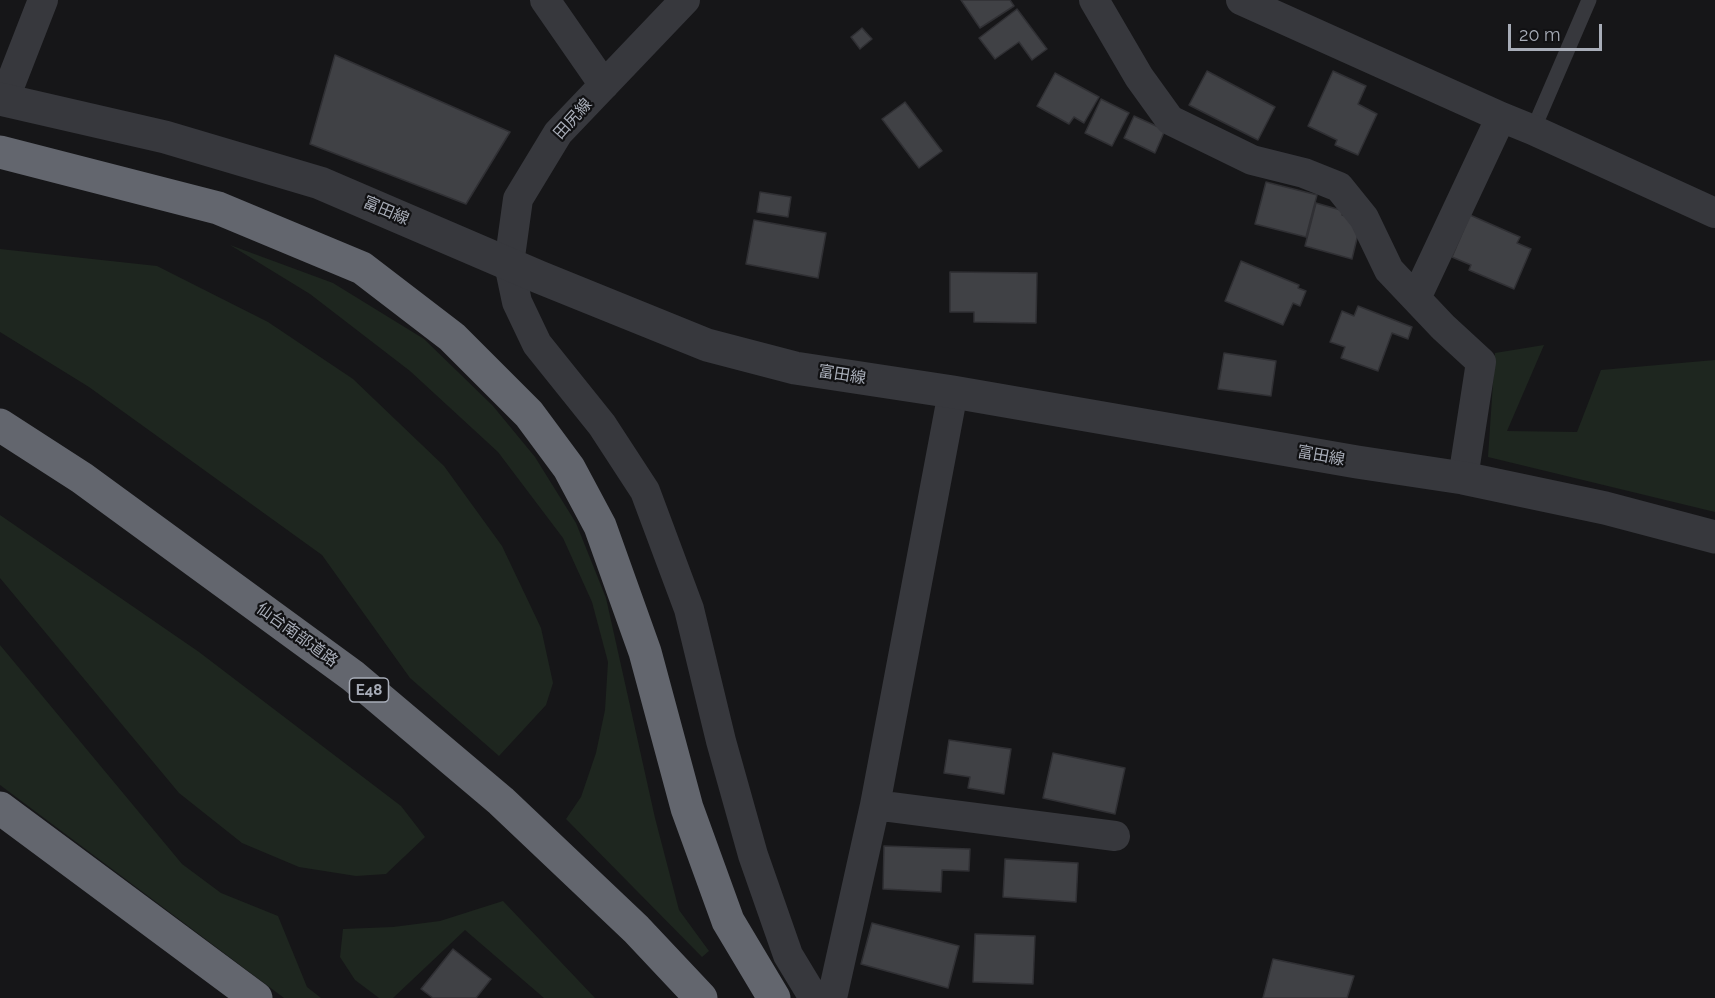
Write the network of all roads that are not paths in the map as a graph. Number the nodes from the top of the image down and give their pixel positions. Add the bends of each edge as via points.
1 (43, 0) edge
2 (545, 0) edge
3 (685, 0) edge
4 (1094, 0) edge
5 (1241, 0) edge
6 (1589, 0) edge
7 (604, 85) junction
8 (2, 99) edge
9 (1501, 117) junction
10 (1533, 130) junction
11 (0, 152) edge
12 (1715, 213) edge
13 (509, 264) junction
14 (1416, 298) junction
15 (952, 392) junction
16 (0, 425) edge
17 (1463, 478) junction
18 (1715, 537) edge
19 (875, 805) junction
20 (0, 808) edge
21 (1115, 836) dead end
22 (256, 998) edge
23 (701, 998) edge
24 (774, 998) edge
25 (814, 998) edge
26 (832, 998) edge

1 - 8 street
2 - 7 street
3 - 7 street, 田尻線
4 - 14 street via 1139,77 1170,120 1252,160 1339,187 1365,218 1389,270
5 - 9 street
6 - 10 lane
7 - 13 street, 田尻線 via 558,133 518,199
8 - 13 street, 富田線 via 165,137 320,183
9 - 10 street
9 - 14 street
10 - 12 street
11 - 24 highway via 218,208 362,268 452,337 529,414 569,468 600,526 645,652 687,808 728,921
13 - 15 street, 富田線 via 707,345 795,368
13 - 25 street, 田尻線 via 517,302 537,344 602,425 645,491 689,609 753,855 788,954
14 - 17 street via 1481,362
15 - 17 street, 富田線
15 - 19 street
16 - 23 highway, 仙台南部道路 / E48 via 82,478 353,676 501,801 636,929
17 - 18 street, 富田線 via 1605,508
19 - 21 street
19 - 26 street
20 - 22 highway

